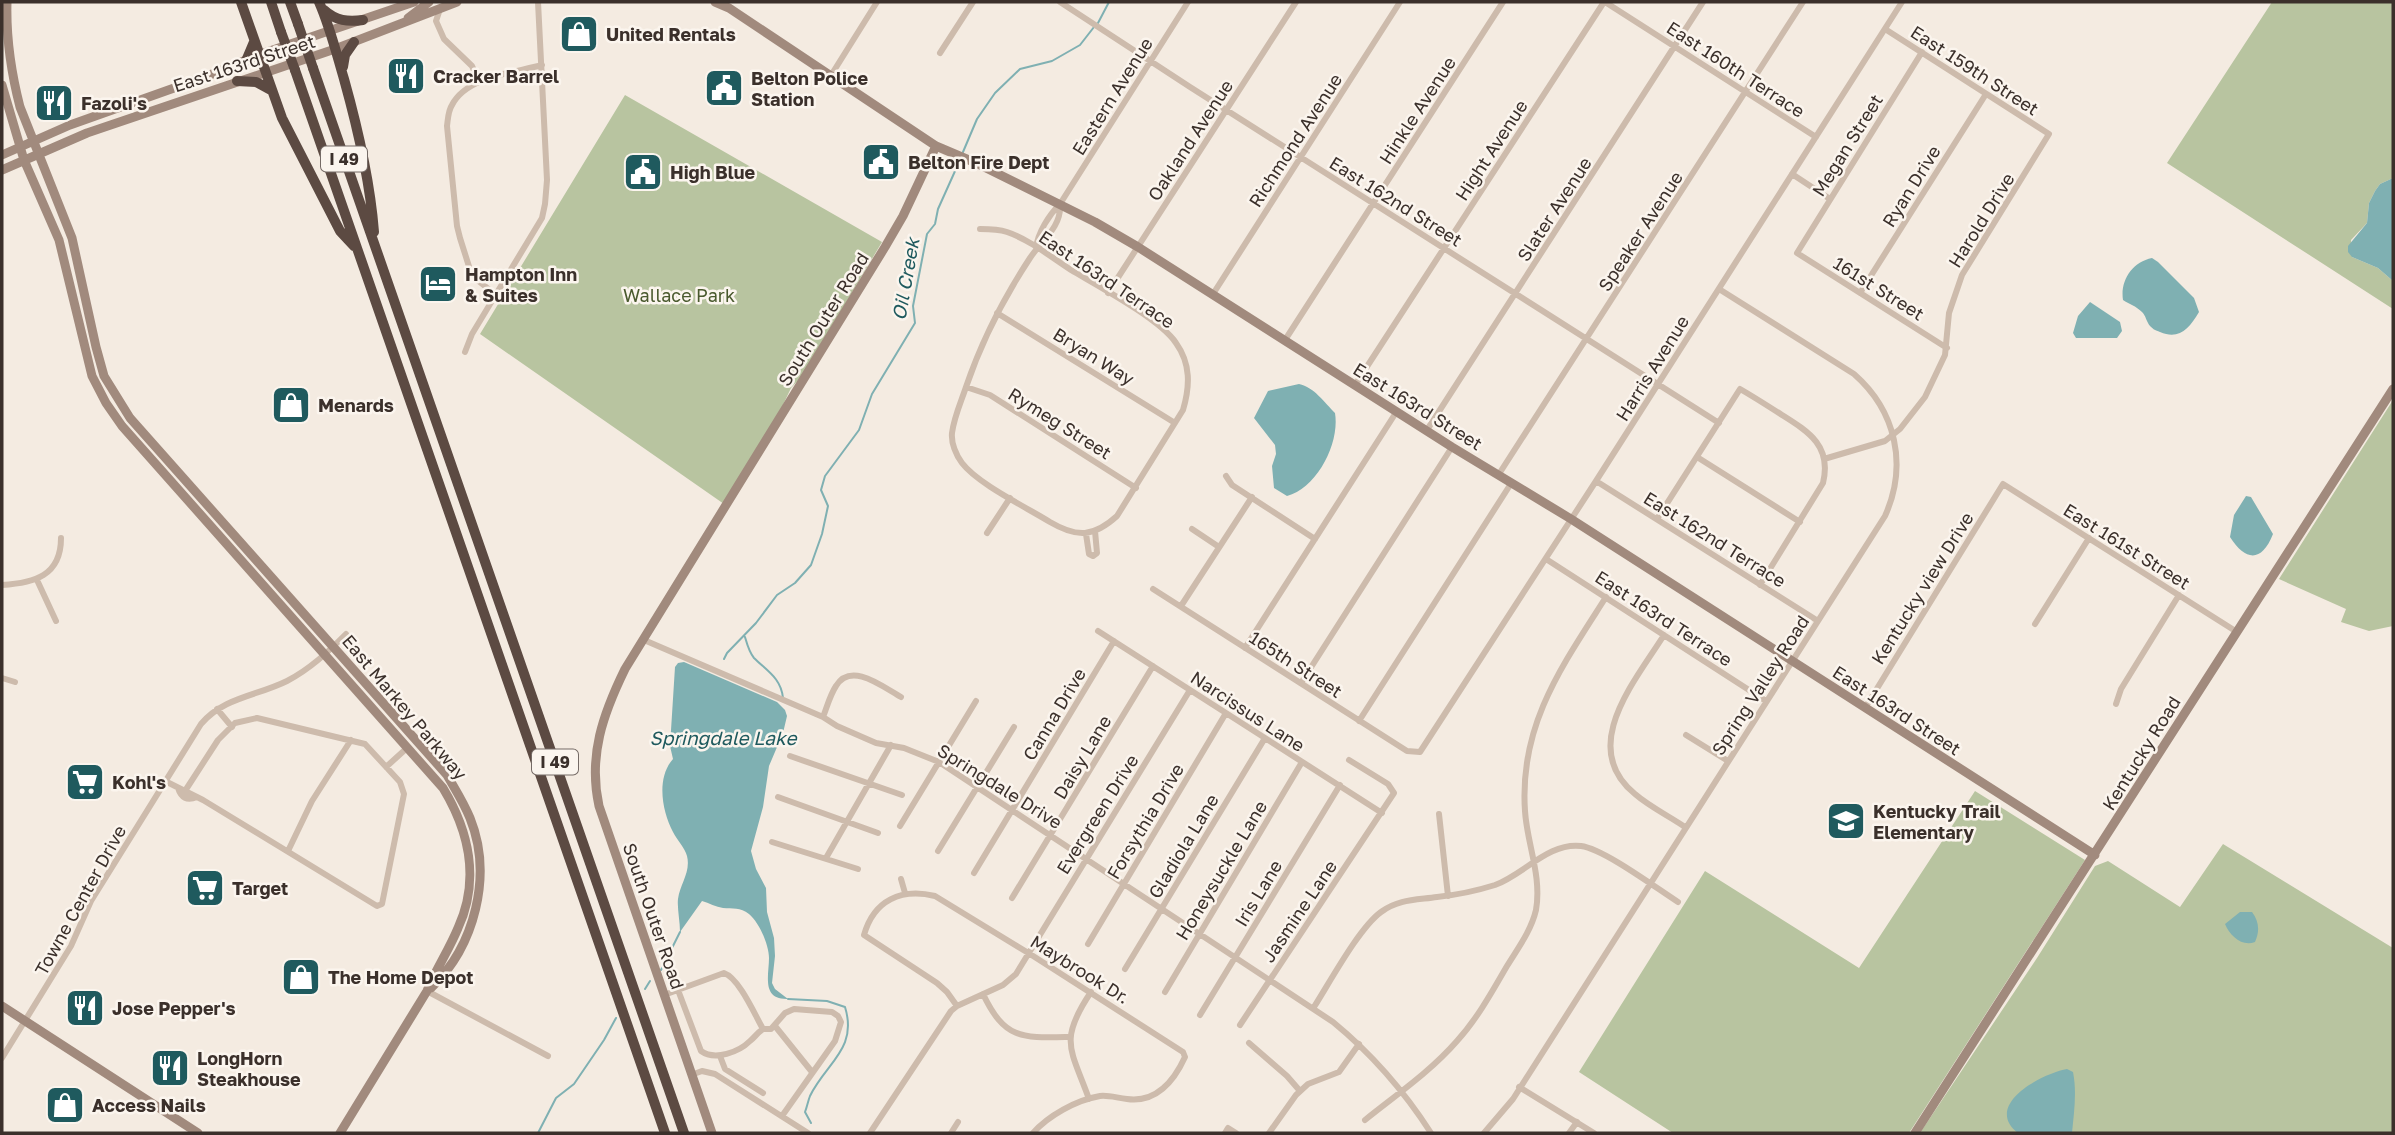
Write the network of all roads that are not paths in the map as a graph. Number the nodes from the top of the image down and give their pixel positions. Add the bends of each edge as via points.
1 (7, 2) edge
2 (241, 2) edge
3 (271, 2) edge
4 (290, 2) edge
5 (414, 2) edge
6 (429, 2) edge
7 (457, 2) edge
8 (538, 2) edge
9 (715, 2) edge
10 (877, 2) edge
11 (973, 2) edge
12 (1059, 2) edge
13 (1188, 2) edge
14 (1296, 2) edge
15 (1400, 2) edge
16 (1503, 2) edge
17 (1604, 2) edge
18 (1703, 2) edge
19 (1803, 2) edge
20 (1902, 2) edge
21 (320, 5) edge
22 (441, 8) junction
23 (424, 15) junction
24 (363, 20) junction
25 (436, 21) junction
26 (405, 22) junction
27 (1885, 29) junction
28 (331, 31) junction
29 (254, 42) junction
30 (354, 42) junction
31 (1675, 46) junction
32 (335, 49) junction
33 (1922, 52) junction
34 (940, 54) dead end
35 (258, 55) junction
36 (246, 61) junction
37 (1150, 61) junction
38 (542, 65) junction
39 (264, 72) junction
40 (830, 77) junction
41 (237, 82) junction
42 (479, 82) junction
43 (345, 83) junction
44 (2, 85) edge
45 (272, 91) junction
46 (1745, 92) junction
47 (1986, 94) junction
48 (1226, 110) junction
49 (2049, 134) joint
50 (1816, 137) junction
51 (35, 140) junction
52 (936, 146) junction
53 (20, 147) junction
54 (40, 152) junction
55 (2, 155) edge
56 (1301, 157) junction
57 (24, 160) junction
58 (2, 170) edge
59 (1793, 174) junction
60 (1830, 199) junction
61 (1374, 203) junction
62 (1060, 204) junction
63 (980, 229) dead end
64 (1138, 247) junction
65 (1036, 248) junction
66 (1444, 248) junction
67 (376, 249) junction
68 (358, 251) junction
69 (1797, 253) joint
70 (1719, 289) junction
71 (1108, 293) junction
72 (1516, 293) junction
73 (1860, 293) junction
74 (1213, 294) junction
75 (495, 295) junction
76 (997, 313) junction
77 (1587, 338) junction
78 (1285, 340) junction
79 (1947, 348) junction
80 (465, 352) dead end
81 (1355, 384) junction
82 (1659, 384) junction
83 (966, 387) junction
84 (2393, 390) edge
85 (1397, 411) junction
86 (1175, 423) junction
87 (1719, 423) junction
88 (1427, 430) junction
89 (1894, 435) junction
90 (1452, 447) junction
91 (1697, 457) junction
92 (1824, 459) junction
93 (1499, 474) junction
94 (1226, 476) dead end
95 (1597, 481) junction
96 (1511, 482) junction
97 (2003, 484) joint
98 (1136, 488) junction
99 (1010, 498) junction
100 (1252, 498) junction
101 (1571, 519) junction
102 (1657, 519) junction
103 (1800, 522) junction
104 (1192, 529) dead end
105 (1095, 531) junction
106 (987, 534) dead end
107 (1086, 534) junction
108 (61, 538) dead end
109 (2089, 538) junction
110 (1315, 539) junction
111 (1219, 547) junction
112 (1546, 559) junction
113 (37, 580) junction
114 (2, 585) edge
115 (1760, 585) junction
116 (1153, 589) dead end
117 (2179, 595) junction
118 (1606, 597) junction
119 (1181, 606) junction
120 (56, 621) dead end
121 (1818, 621) junction
122 (2035, 624) dead end
123 (1098, 631) dead end
124 (2237, 632) junction
125 (346, 634) dead end
126 (1664, 635) junction
127 (644, 640) junction
128 (1114, 641) junction
129 (333, 647) junction
130 (1245, 648) junction
131 (325, 654) junction
132 (1792, 661) junction
133 (1153, 666) junction
134 (2, 678) edge
135 (15, 682) dead end
136 (1301, 683) junction
137 (1190, 690) junction
138 (901, 696) dead end
139 (976, 701) dead end
140 (1766, 701) junction
141 (2116, 704) dead end
142 (1865, 708) junction
143 (217, 709) junction
144 (1226, 713) junction
145 (822, 717) junction
146 (1359, 721) junction
147 (232, 727) junction
148 (1014, 727) dead end
149 (1686, 735) dead end
150 (1265, 738) junction
151 (351, 740) junction
152 (891, 745) junction
153 (1424, 747) joint
154 (407, 748) junction
155 (790, 756) dead end
156 (1349, 760) dead end
157 (1728, 761) junction
158 (939, 762) junction
159 (1302, 762) junction
160 (386, 767) junction
161 (165, 781) junction
162 (868, 783) junction
163 (1340, 786) junction
164 (977, 787) junction
165 (181, 790) junction
166 (902, 795) dead end
167 (778, 797) dead end
168 (1012, 810) junction
169 (1382, 813) junction
170 (1439, 814) dead end
171 (846, 822) junction
172 (900, 826) dead end
173 (1685, 827) junction
174 (878, 833) dead end
175 (1051, 835) junction
176 (772, 842) dead end
177 (288, 851) junction
178 (938, 851) dead end
179 (2095, 855) junction
180 (826, 858) junction
181 (1087, 858) junction
182 (1534, 863) junction
183 (858, 869) dead end
184 (974, 873) dead end
185 (901, 879) dead end
186 (1124, 883) junction
187 (1649, 884) junction
188 (905, 893) junction
189 (1448, 896) junction
190 (1012, 898) dead end
191 (1678, 902) dead end
192 (1162, 908) junction
193 (1200, 933) junction
194 (1088, 944) dead end
195 (1030, 954) junction
196 (1236, 956) junction
197 (1125, 969) dead end
198 (1270, 978) junction
199 (678, 989) junction
200 (427, 991) junction
201 (1091, 992) junction
202 (1165, 992) dead end
203 (983, 994) junction
204 (664, 995) junction
205 (2, 1006) edge
206 (957, 1006) junction
207 (1314, 1007) junction
208 (1200, 1015) dead end
209 (26, 1022) junction
210 (1240, 1025) dead end
211 (775, 1026) junction
212 (763, 1029) junction
213 (1070, 1037) junction
214 (1249, 1043) dead end
215 (1359, 1044) junction
216 (548, 1056) dead end
217 (720, 1056) junction
218 (2, 1058) edge
219 (813, 1072) junction
220 (691, 1074) junction
221 (1519, 1087) junction
222 (1300, 1091) junction
223 (1401, 1091) junction
224 (763, 1093) dead end
225 (1089, 1099) junction
226 (782, 1116) junction
227 (1365, 1120) dead end
228 (958, 1122) dead end
229 (1577, 1122) junction
230 (198, 1133) edge
231 (340, 1133) edge
232 (664, 1133) edge
233 (684, 1133) edge
234 (712, 1133) edge
235 (808, 1133) edge
236 (870, 1133) edge
237 (951, 1133) edge
238 (1033, 1133) edge
239 (1224, 1133) edge
240 (1236, 1133) edge
241 (1269, 1133) edge
242 (1431, 1133) edge
243 (1484, 1133) edge
244 (1569, 1133) edge
245 (1594, 1133) edge
246 (1915, 1133) edge

1 - 51 street, East Markey Parkway via 14,85
2 - 29 highway
3 - 68 highway, I 49, bridge
4 - 67 highway, I 49, bridge
5 - 24 street, East 163rd Street
6 - 26 street
7 - 22 street, East 163rd Street
8 - 38 street
9 - 40 street, East 163rd Street
10 - 40 street
11 - 34 street
12 - 37 street, East 162nd Street
13 - 37 street, Eastern Avenue
14 - 48 street, Oakland Avenue
15 - 56 street, Richmond Avenue
16 - 61 street, Hinkle Avenue
17 - 31 street, East 160th Terrace
17 - 66 street, Hight Avenue
18 - 31 street, Slater Avenue
19 - 46 street, Speaker Avenue
20 - 27 street, Harris Avenue
21 - 24 highway via 337,19
21 - 28 highway
22 - 23 street, East 163rd Street
22 - 25 street
23 - 25 street
23 - 26 street, East 163rd Street
24 - 28 street, East 163rd Street
25 - 42 street via 444,39 472,66
26 - 30 street, East 163rd Street
27 - 33 street, East 159th Street
27 - 50 street, Harris Avenue
28 - 32 highway
28 - 35 street, East 163rd Street
29 - 35 highway
29 - 36 highway
30 - 32 street, East 163rd Street
30 - 43 highway via 345,55
31 - 46 street, East 160th Terrace
31 - 72 street, Slater Avenue
32 - 39 street, East 163rd Street
32 - 43 highway
33 - 47 street, East 159th Street
33 - 60 street, Megan Street
35 - 36 street, East 163rd Street
35 - 39 highway
36 - 51 street, East 163rd Street
37 - 48 street, East 162nd Street
37 - 62 street, Eastern Avenue
38 - 42 street
38 - 75 street via 545,205 542,218
39 - 41 street, East 163rd Street
39 - 45 highway
40 - 52 street, East 163rd Street
41 - 45 highway via 256,82
41 - 54 street, East 163rd Street
42 - 75 street via 452,103 447,127 460,238 472,276
43 - 67 highway via 358,126
44 - 53 street, East Markey Parkway
45 - 68 highway via 340,231
46 - 50 street, East 160th Terrace
46 - 77 street, Speaker Avenue
47 - 49 street, East 159th Street
47 - 73 street, Ryan Drive
48 - 56 street, East 162nd Street
48 - 64 street, Oakland Avenue
49 - 79 street, Harold Drive via 1962,275 1950,313
50 - 59 street, Harris Avenue
51 - 53 street, East 163rd Street
51 - 54 street, East Markey Parkway
52 - 62 street, East 163rd Street
52 - 127 street, South Outer Road via 885,247
53 - 55 street, East 163rd Street
53 - 57 street, East Markey Parkway
54 - 57 street, East 163rd Street
54 - 129 street, East Markey Parkway via 72,238 104,376 116,397
56 - 61 street, East 162nd Street
56 - 74 street, Richmond Avenue
57 - 58 street, East 163rd Street
57 - 131 street, East Markey Parkway via 59,240 92,376 106,403
59 - 60 street
59 - 70 street, Harris Avenue
60 - 69 street, Megan Street
61 - 66 street, East 162nd Street
61 - 78 street, Hinkle Avenue
62 - 64 street, East 163rd Street
62 - 65 street, Eastern Avenue via 1061,215
63 - 65 street, East 163rd Terrace via 1006,232
64 - 71 street, Oakland Avenue
64 - 74 street, East 163rd Street
65 - 71 street, East 163rd Terrace
65 - 76 street, Eastern Avenue
66 - 72 street, East 162nd Street
66 - 81 street, Hight Avenue
67 - 233 highway, I 49
68 - 232 highway, I 49
69 - 73 street, 161st Street
70 - 82 street, Harris Avenue
70 - 89 street, Spring Valley Road via 1854,374 1879,402
71 - 86 street, East 163rd Terrace via 1162,328 1185,359 1188,392
72 - 77 street, East 162nd Street
72 - 88 street, Slater Avenue
73 - 79 street, 161st Street
74 - 78 street, East 163rd Street
75 - 80 street
76 - 83 street, Eastern Avenue
76 - 86 street, Bryan Way
77 - 82 street, East 162nd Street
77 - 93 street, Speaker Avenue
78 - 81 street, East 163rd Street
79 - 89 street, Harold Drive via 1926,397
81 - 85 street, East 163rd Street
82 - 87 street, East 162nd Street
82 - 95 street, Harris Avenue
83 - 98 street, Rymeg Street via 989,395
83 - 99 street, Eastern Avenue via 951,435 954,450 971,473
84 - 124 street, Kentucky Road
85 - 88 street, East 163rd Street
85 - 110 street
86 - 98 street
87 - 91 street
87 - 92 street via 1740,389 1806,430 1817,441
88 - 90 street, East 163rd Street
89 - 92 street via 1877,445
89 - 121 street, Spring Valley Road via 1897,468 1890,505
90 - 93 street, East 163rd Street
90 - 136 street
91 - 102 street
91 - 103 street
92 - 103 street via 1823,483
93 - 96 street, East 163rd Street
94 - 100 street
95 - 101 street, Harris Avenue
95 - 102 street, East 162nd Terrace
96 - 101 street, East 163rd Street
96 - 146 street
97 - 109 street, East 161st Street
97 - 142 street, Kentucky view Drive
98 - 105 street via 1118,516
99 - 106 street
99 - 107 street via 1060,528
100 - 110 street
100 - 111 street
101 - 112 street, Harris Avenue
101 - 132 street, East 163rd Street
102 - 115 street, East 162nd Terrace
103 - 115 street
104 - 111 street
105 - 107 street
105 - 107 street via 1098,549 1093,556
108 - 113 street via 57,561
109 - 117 street, East 161st Street
109 - 122 street
110 - 130 street
111 - 119 street
112 - 118 street, East 163rd Terrace
112 - 153 street, Harris Avenue
113 - 114 street
113 - 120 street
115 - 121 street, East 162nd Terrace
116 - 119 street, 165th Street
117 - 124 street, East 161st Street
117 - 141 street
118 - 126 street, East 163rd Terrace
118 - 182 street via 1551,685 1532,736 1524,807
119 - 130 street, 165th Street
121 - 132 street, Spring Valley Road
123 - 128 street, Narcissus Lane
124 - 179 street, Kentucky Road
125 - 129 street, Towne Center Drive
126 - 140 street, East 163rd Terrace
126 - 173 street via 1619,706 1611,745 1614,763 1628,787
127 - 145 street, Springdale Drive
127 - 204 street, South Outer Road via 607,706 595,756 598,800
128 - 133 street, Narcissus Lane
128 - 168 street, Canna Drive
129 - 131 street, Towne Center Drive
129 - 200 street, East Markey Parkway via 447,775 471,819 478,853 478,901 471,926 442,978
130 - 136 street, 165th Street
131 - 143 street, Towne Center Drive via 285,681
131 - 154 street, East Markey Parkway
132 - 140 street, Spring Valley Road
132 - 142 street, East 163rd Street
133 - 137 street, Narcissus Lane
133 - 175 street, Daisy Lane
134 - 135 street
136 - 146 street, 165th Street
137 - 144 street, Narcissus Lane
137 - 181 street, Evergreen Drive
138 - 145 street via 851,675 838,683
139 - 158 street
140 - 157 street, Spring Valley Road
142 - 179 street, East 163rd Street
143 - 147 street
143 - 161 street, Towne Center Drive via 201,724
144 - 150 street, Narcissus Lane
144 - 186 street, Forsythia Drive
145 - 152 street, Springdale Drive via 876,743
146 - 153 street, 165th Street via 1407,751 1417,753
147 - 151 street via 257,718
147 - 165 street
148 - 164 street
149 - 157 street
150 - 159 street, Narcissus Lane
150 - 192 street, Gladiola Lane
151 - 160 street via 365,744
151 - 177 street via 312,800
152 - 158 street, Springdale Drive
152 - 162 street
154 - 160 street
154 - 200 street, East Markey Parkway via 449,797 470,849 466,907
155 - 162 street
156 - 169 street via 1393,789
157 - 173 street, Spring Valley Road
158 - 164 street, Springdale Drive
158 - 172 street
159 - 163 street, Narcissus Lane
159 - 193 street, Honeysuckle Lane
160 - 177 street via 404,794 382,904 377,906
161 - 165 street
161 - 209 street, Towne Center Drive via 91,901 72,946
162 - 166 street
162 - 171 street
163 - 169 street, Narcissus Lane
163 - 196 street, Iris Lane
164 - 168 street, Springdale Drive
164 - 178 street
165 - 177 street via 188,800 197,797
167 - 171 street
168 - 175 street, Springdale Drive
168 - 184 street, Canna Drive
169 - 198 street, Jasmine Lane
170 - 189 street
171 - 174 street
171 - 180 street
173 - 187 street, Spring Valley Road
175 - 181 street, Springdale Drive
175 - 190 street, Daisy Lane
176 - 180 street
179 - 246 street, Kentucky Road
180 - 183 street
181 - 186 street, Springdale Drive
181 - 195 street, Evergreen Drive
182 - 187 street via 1561,848 1583,846
182 - 189 street via 1500,883
182 - 223 street via 1537,898 1530,929 1467,1029 1432,1067
185 - 188 street
186 - 192 street, Springdale Drive
186 - 194 street, Forsythia Drive
187 - 191 street
187 - 221 street, Spring Valley Road
188 - 195 street, Maybrook Dr. via 935,897
188 - 206 street via 880,907 864,935 937,983
189 - 207 street via 1410,899 1381,912 1366,926
192 - 193 street, Springdale Drive
192 - 197 street, Gladiola Lane
193 - 196 street, Springdale Drive
193 - 202 street, Honeysuckle Lane
195 - 201 street, Maybrook Dr.
195 - 203 street, Evergreen Drive via 1010,981
196 - 198 street, Springdale Drive
196 - 208 street, Iris Lane
198 - 207 street, Springdale Drive
198 - 210 street, Jasmine Lane
199 - 204 street
199 - 212 street via 716,975 730,975
199 - 217 street via 701,1051
200 - 216 street
200 - 231 street
201 - 213 street via 1075,1017
201 - 225 street, Maybrook Dr. via 1185,1057 1168,1084 1144,1099
203 - 206 street, Evergreen Drive
203 - 213 street via 998,1020 1014,1033
204 - 220 street, South Outer Road
205 - 209 street
206 - 236 street
207 - 215 street, Springdale Drive
209 - 218 street, Towne Center Drive
209 - 230 street
211 - 212 street
211 - 219 street
211 - 219 street via 794,1009 838,1016 838,1033
212 - 217 street via 743,1046
213 - 225 street
214 - 222 street
215 - 222 street via 1339,1072
215 - 223 street, Springdale Drive
217 - 224 street via 725,1069
219 - 226 street
220 - 226 street via 710,1072
220 - 234 street, South Outer Road
221 - 229 street
221 - 243 street, Spring Valley Road
222 - 241 street
223 - 227 street
223 - 242 street, Springdale Drive
225 - 238 street via 1043,1122
226 - 235 street
228 - 237 street
229 - 244 street
229 - 245 street
239 - 240 street via 1228,1128

